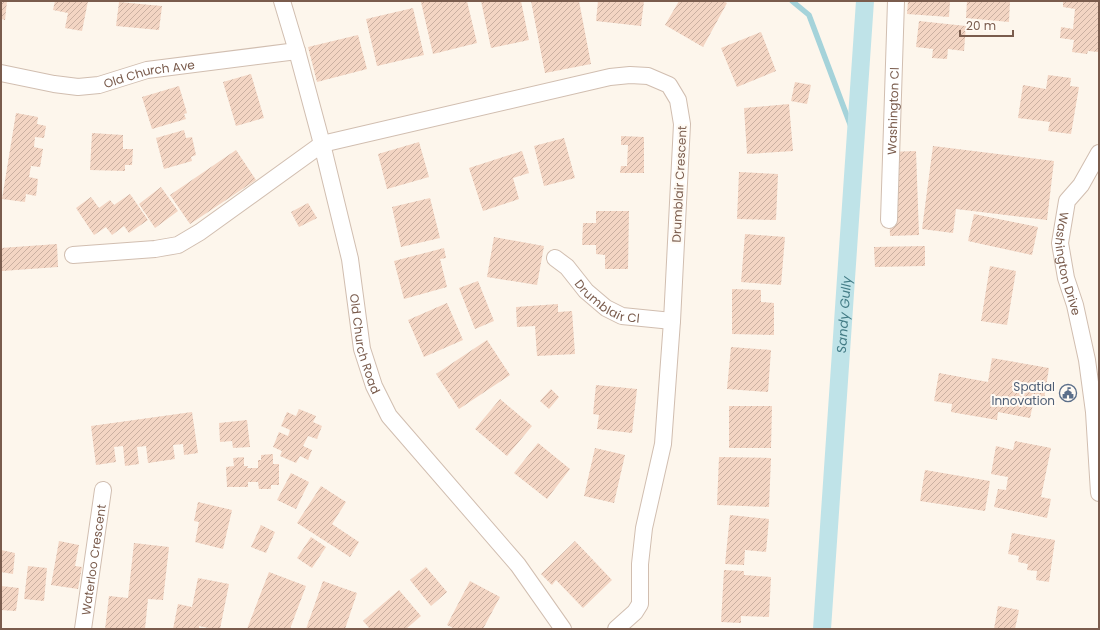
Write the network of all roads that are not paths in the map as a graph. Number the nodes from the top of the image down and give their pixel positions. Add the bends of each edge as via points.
1 (896, 1) edge
2 (284, 7) edge
3 (297, 51) junction
4 (1, 73) edge
5 (322, 144) junction
6 (1099, 153) edge
7 (889, 220) dead end
8 (73, 255) dead end
9 (555, 258) dead end
10 (672, 321) junction
11 (1093, 358) edge
12 (103, 490) dead end
13 (1099, 493) edge
14 (83, 629) edge
15 (563, 629) edge
16 (616, 629) edge

1 - 7 street, Washington Cl
2 - 3 street, Old Church Road
3 - 4 street, Old Church Ave via 147,70 99,85 78,87
3 - 5 street, Old Church Road
5 - 8 street via 178,245
5 - 10 street, Drumblair Crescent via 610,77 648,76 668,85 678,100 682,124
5 - 15 street, Old Church Road via 350,259 362,349 374,386 389,416 518,565
6 - 11 street, Washington Drive via 1081,185 1067,201 1060,243 1066,278
9 - 10 street, Drumblair Cl via 606,308 622,316
10 - 16 street, Drumblair Crescent via 663,444 644,528 640,564 640,604
11 - 13 street, Washington Drive
12 - 14 street, Waterloo Crescent

